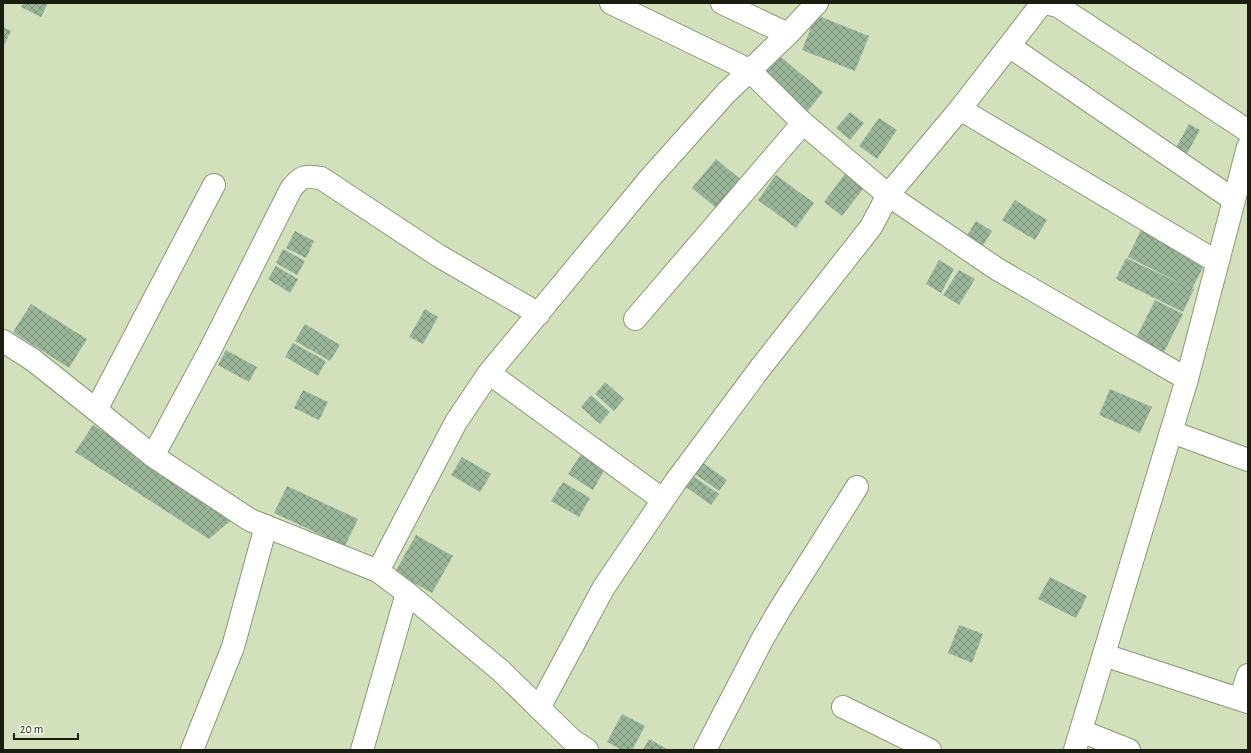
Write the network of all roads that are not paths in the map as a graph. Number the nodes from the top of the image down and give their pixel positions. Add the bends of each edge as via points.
1 (611, 3) edge
2 (722, 3) edge
3 (817, 3) edge
4 (788, 34) junction
5 (1009, 46) junction
6 (749, 70) junction
7 (960, 108) junction
8 (803, 122) junction
9 (1248, 131) edge
10 (1248, 147) edge
11 (214, 185) dead end
12 (888, 195) junction
13 (1234, 200) junction
14 (1217, 262) junction
15 (539, 314) junction
16 (635, 319) dead end
17 (3, 341) edge
18 (490, 373) junction
19 (1187, 379) junction
20 (96, 410) junction
21 (1172, 432) junction
22 (153, 456) junction
23 (1248, 460) edge
24 (857, 487) dead end
25 (663, 500) junction
26 (266, 526) junction
27 (378, 571) junction
28 (407, 593) junction
29 (1104, 655) junction
30 (1248, 675) edge
31 (1244, 701) edge
32 (843, 707) dead end
33 (539, 708) junction
34 (1078, 740) edge
35 (575, 747) edge
36 (192, 750) edge
37 (362, 750) edge
38 (705, 750) edge
39 (930, 750) edge
40 (1129, 750) edge

1 - 6 street
2 - 4 street
3 - 4 street
4 - 6 street
5 - 7 street
5 - 9 street via 1040,6 1045,3 1058,6
5 - 13 street
6 - 8 street
6 - 15 street via 651,177
7 - 12 street
7 - 14 street
8 - 12 street
8 - 16 street
10 - 13 street
11 - 20 street
12 - 19 street via 997,269
12 - 25 street via 871,226 761,367
13 - 14 street
14 - 19 street
15 - 18 street
15 - 22 street via 439,256 321,178 305,176 291,189
17 - 20 street via 33,360
18 - 25 street
18 - 27 street via 456,422
19 - 21 street
20 - 22 street
21 - 23 street
21 - 29 street
22 - 26 street via 250,520
24 - 38 street via 762,640
25 - 33 street via 604,587
26 - 27 street
26 - 36 street via 233,648
27 - 28 street
28 - 33 street via 500,670
28 - 37 street
29 - 31 street
29 - 34 street
30 - 31 street
32 - 39 street
33 - 35 street
34 - 40 street

